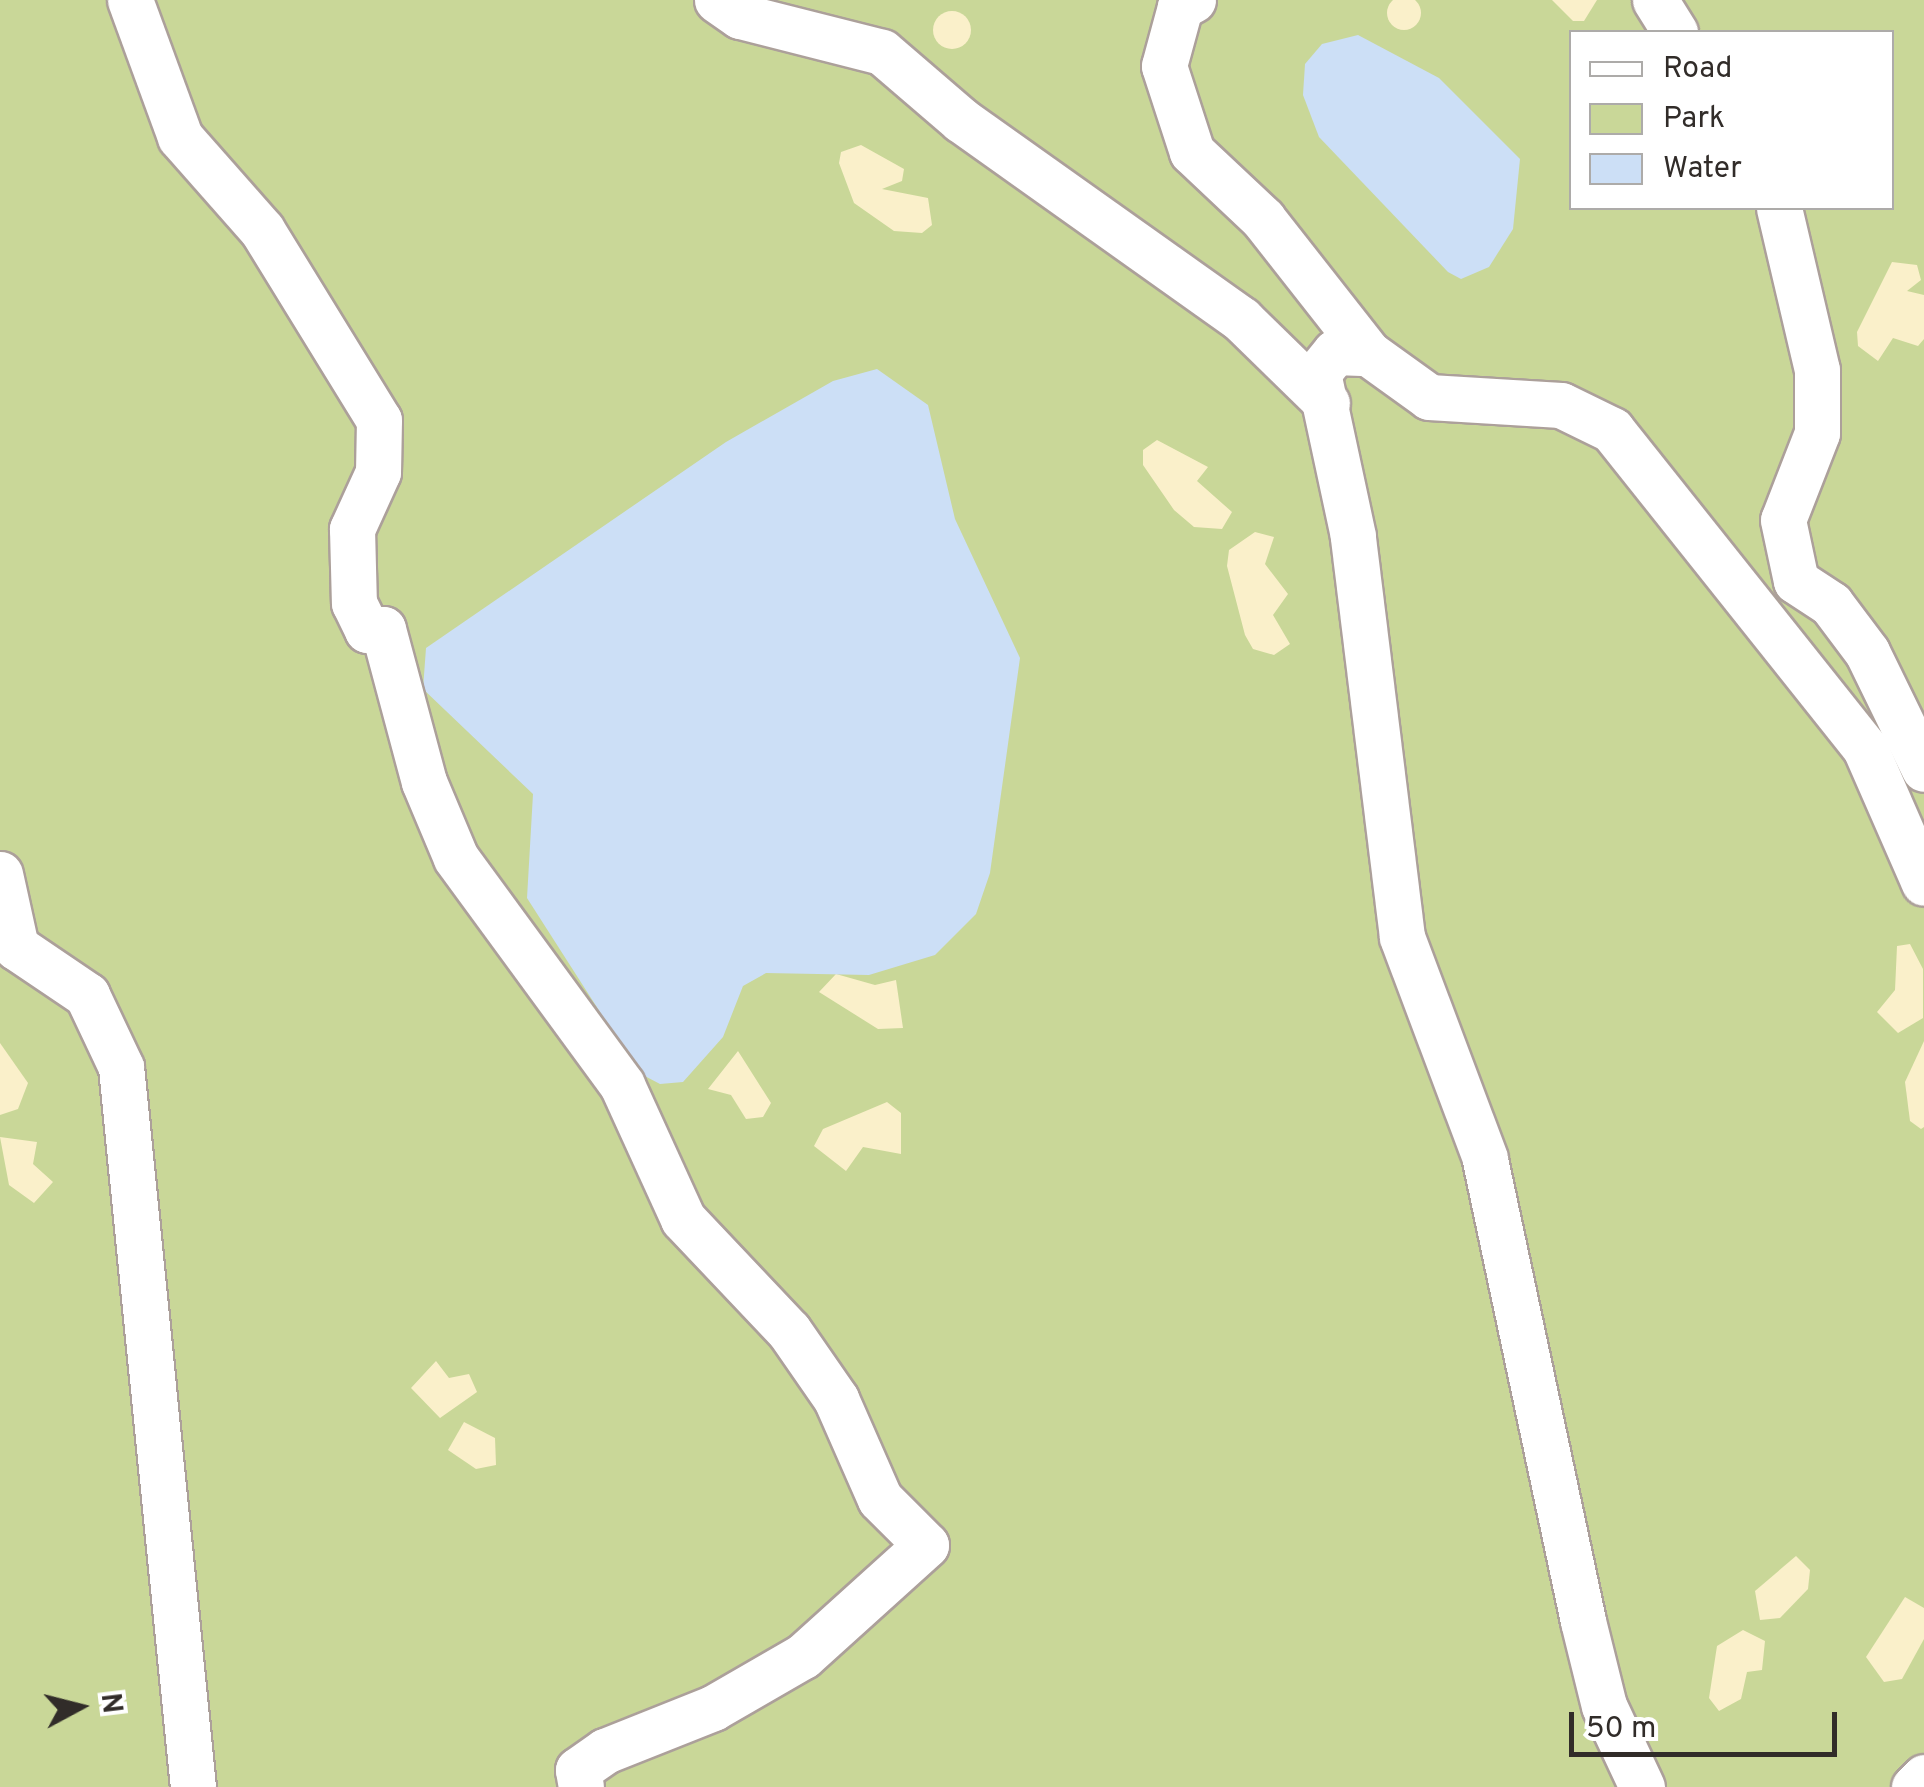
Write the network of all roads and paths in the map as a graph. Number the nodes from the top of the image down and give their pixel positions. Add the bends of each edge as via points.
1 (130, 0) edge
2 (717, 0) edge
3 (1193, 0) edge
4 (1655, 0) edge
5 (1674, 30) edge
6 (1779, 210) edge
7 (1368, 354) junction
8 (1327, 403) junction
9 (1924, 769) edge
10 (0, 874) edge
11 (1924, 884) edge
12 (1924, 1778) edge
13 (193, 1787) edge
14 (581, 1787) edge
15 (1642, 1787) edge
16 (1914, 1787) edge

1 - 14 lane via 180,137 262,230 379,420 378,472 352,529 354,603 366,630 383,629 424,782 456,858 622,1085 683,1219 788,1331 836,1398 880,1498 926,1545 802,1656 713,1708 605,1751 578,1770
2 - 8 lane via 740,16 882,52 1240,319
3 - 7 lane via 1180,7 1164,66 1192,152 1263,219
4 - 5 lane
6 - 9 lane via 1817,370 1817,433 1783,520 1796,581 1831,604 1867,652
7 - 8 lane via 1335,352 1318,374
7 - 11 lane via 1429,397 1561,406 1612,430 1865,748
8 - 15 lane via 1402,938 1485,1158 1582,1622 1604,1706
10 - 13 lane via 16,948 87,995 121,1067
12 - 16 lane

